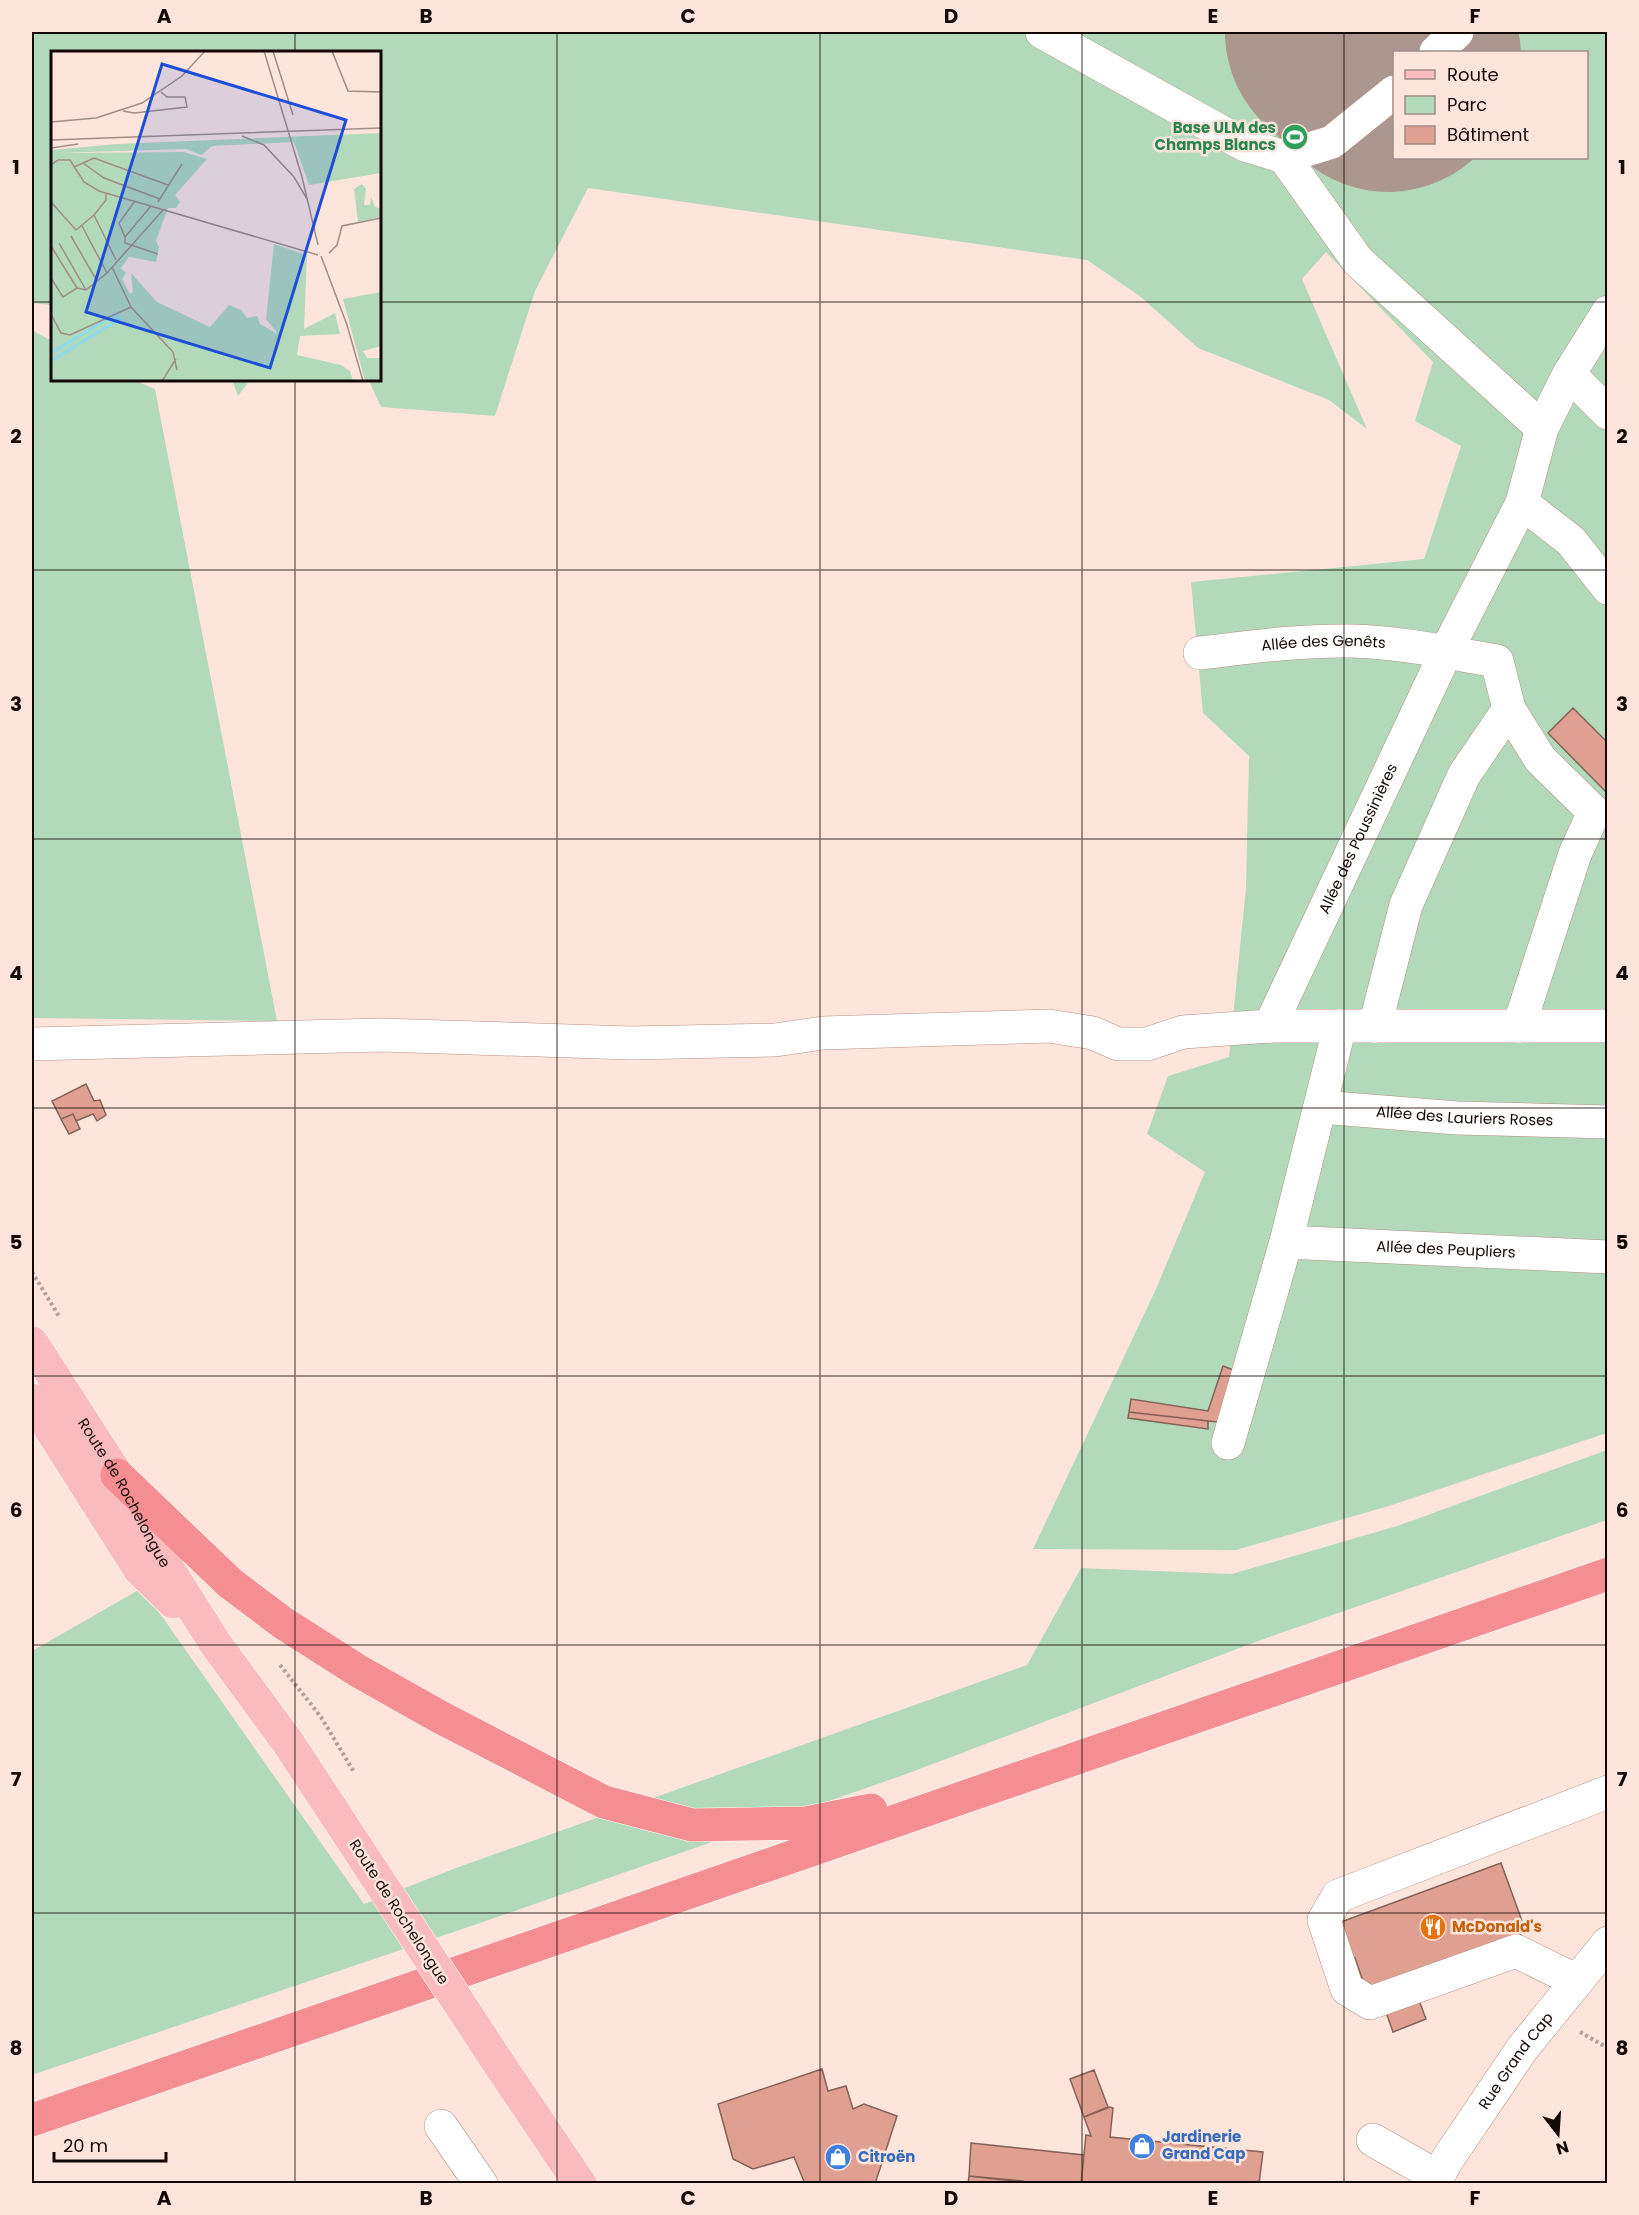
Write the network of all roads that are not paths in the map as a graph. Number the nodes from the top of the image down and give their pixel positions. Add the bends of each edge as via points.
1 (1042, 32) edge
2 (1457, 32) edge
3 (1437, 51) edge
4 (1393, 94) edge
5 (1284, 157) junction
6 (1608, 312) edge
7 (1569, 374) junction
8 (1608, 413) edge
9 (1542, 428) junction
10 (1522, 503) junction
11 (1608, 588) edge
12 (1446, 652) junction
13 (1200, 653) dead end
14 (1509, 709) junction
15 (1270, 1026) junction
16 (1340, 1026) junction
17 (1375, 1026) junction
18 (1519, 1026) junction
19 (1608, 1026) edge
20 (32, 1044) edge
21 (1321, 1107) junction
22 (1608, 1122) edge
23 (1286, 1242) junction
24 (1608, 1257) edge
25 (32, 1342) edge
26 (32, 1400) edge
27 (1228, 1443) dead end
28 (117, 1475) junction
29 (1608, 1552) edge
30 (1608, 1574) edge
31 (215, 1643) junction
32 (1027, 1774) junction
33 (1608, 1792) edge
34 (1608, 1943) edge
35 (1577, 1981) junction
36 (32, 2120) edge
37 (441, 2126) dead end
38 (1373, 2140) dead end
39 (1436, 2180) edge
40 (481, 2184) edge
41 (580, 2184) edge

1 - 5 street via 1245,145
2 - 3 street
4 - 5 street via 1332,142
5 - 9 street via 1358,261
6 - 7 street, Allée des Poussinières
7 - 8 street
7 - 9 street, Allée des Poussinières
9 - 10 street, Allée des Poussinières
10 - 11 street via 1571,541
10 - 12 street, Allée des Poussinières
12 - 13 street, Allée des Genêts via 1352,641 1283,643
12 - 14 street, Allée des Genêts via 1497,661
12 - 15 street, Allée des Poussinières
14 - 17 street via 1464,775 1406,905
14 - 18 street via 1540,759 1594,812 1575,854
15 - 16 street
15 - 20 street via 1183,1032 1146,1021 1119,1022 1093,1033 1049,1026 631,1043 381,1035
16 - 17 street
16 - 21 street
17 - 18 street
18 - 19 street
21 - 22 street, Allée des Lauriers Roses via 1457,1118
21 - 23 street
23 - 24 street, Allée des Peupliers
23 - 27 street
25 - 28 main road, Route de Rochelongue
26 - 31 main road, Route de Rochelongue via 140,1570
28 - 31 main road, Route de Rochelongue via 160,1556
28 - 32 highway via 230,1583 284,1623 440,1717 604,1802 692,1825 806,1823
29 - 32 highway
30 - 32 highway
31 - 41 main road, Route de Rochelongue, bridge via 289,1744
32 - 36 highway
33 - 35 street via 1338,1896 1324,1920 1347,1989 1370,2003 1516,1951
34 - 35 street, Rue Grand Cap
35 - 39 street, Rue Grand Cap via 1522,2049
37 - 40 street
38 - 39 street

